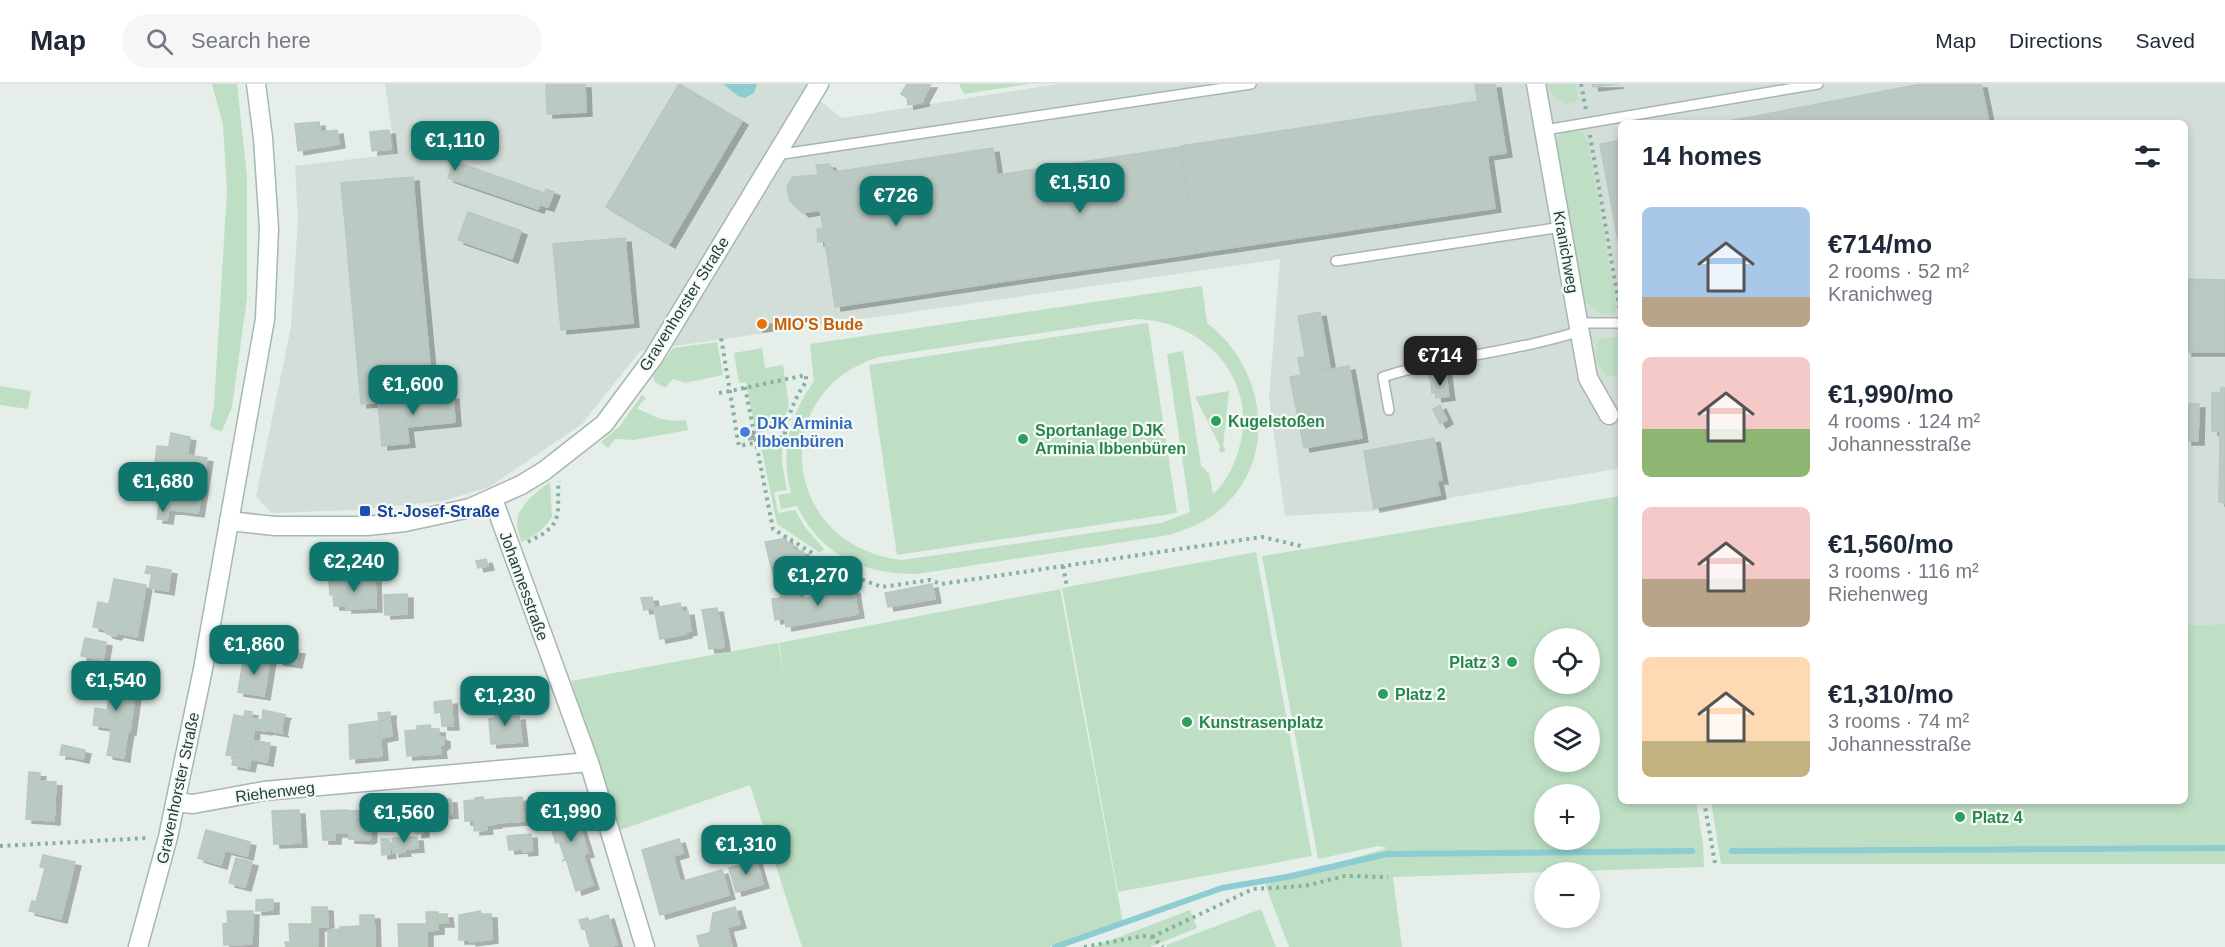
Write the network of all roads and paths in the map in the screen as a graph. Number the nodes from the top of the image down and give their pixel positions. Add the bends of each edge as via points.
1 (256, 84) edge
2 (819, 84) edge
3 (1251, 84) edge
4 (1536, 84) edge
5 (1581, 84) edge
6 (1818, 84) edge
7 (1588, 123) junction
8 (1545, 130) junction
9 (775, 155) junction
10 (1562, 227) junction
11 (1336, 261) dead end
12 (1618, 294) edge
13 (1618, 323) edge
14 (1579, 327) junction
15 (720, 337) dead end
16 (746, 387) junction
17 (730, 391) junction
18 (719, 393) dead end
19 (1389, 410) dead end
20 (1615, 417) edge
21 (738, 441) junction
22 (756, 442) junction
23 (730, 443) dead end
24 (561, 476) dead end
25 (493, 499) junction
26 (229, 521) junction
27 (1301, 546) dead end
28 (512, 552) junction
29 (1063, 566) junction
30 (1067, 587) dead end
31 (589, 762) junction
32 (176, 802) junction
33 (1705, 804) edge
34 (168, 837) junction
35 (0, 846) edge
36 (1715, 863) dead end
37 (1388, 877) dead end
38 (1152, 937) junction
39 (138, 947) edge
40 (645, 947) edge
41 (1084, 947) edge
42 (1163, 947) edge

1 - 26 street, Gravenhorster Straße via 269,229 265,319
2 - 9 street, Gravenhorster Straße
3 - 9 lane
4 - 8 street, Kranichweg
5 - 7 path
6 - 7 lane
7 - 8 lane
7 - 12 path
8 - 10 street, Kranichweg
9 - 25 street, Gravenhorster Straße via 653,358 603,424 544,471
10 - 11 lane
10 - 14 street, Kranichweg
13 - 14 lane
14 - 19 lane via 1556,339 1420,364 1383,376
14 - 20 street, Kranichweg via 1588,378
15 - 17 path
16 - 17 path
16 - 22 path
16 - 22 path via 806,375 784,437
17 - 18 path
17 - 21 path
21 - 22 path via 739,446
21 - 23 path
22 - 29 path via 773,529 814,554 820,588 863,580 882,587 930,580 941,584
24 - 28 path via 555,524
25 - 26 street, Gravenhorster Straße via 444,515 368,526 275,526
25 - 28 street, Johannesstraße
26 - 32 street, Gravenhorster Straße
27 - 29 path via 1262,537
28 - 31 street, Johannesstraße
29 - 30 path
31 - 32 street, Riehenweg via 264,791 193,804
31 - 40 street, Johannesstraße
32 - 34 street, Gravenhorster Straße
33 - 36 path
34 - 35 path
34 - 39 street, Gravenhorster Straße
37 - 38 path via 1345,876 1305,886 1253,889
38 - 41 path
38 - 42 path

